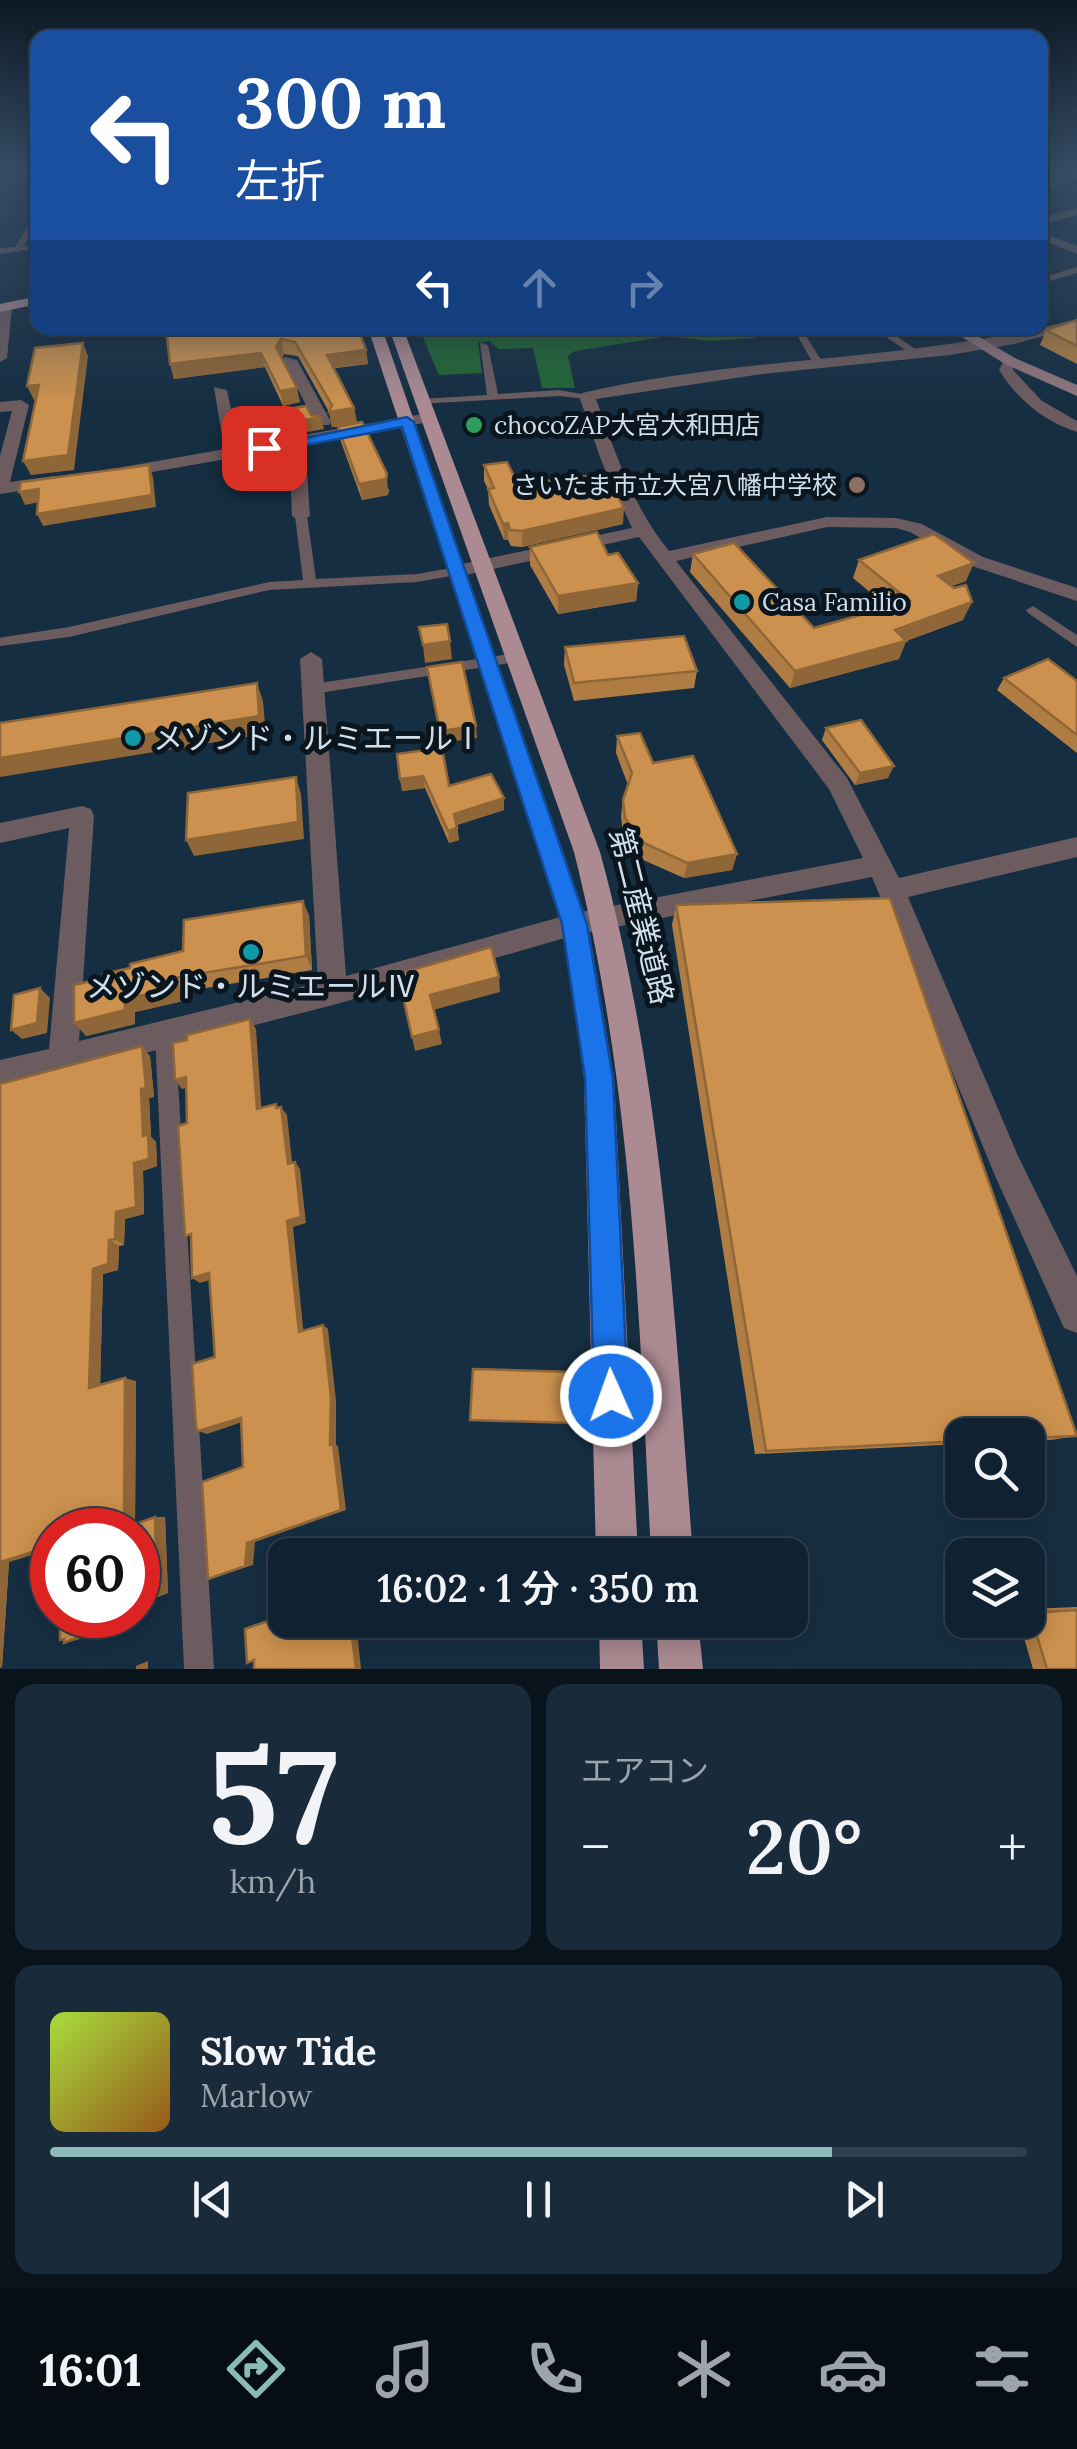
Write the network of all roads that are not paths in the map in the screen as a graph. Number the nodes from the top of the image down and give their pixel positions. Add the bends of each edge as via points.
1 (30, 249) edge
2 (18, 250) joint
3 (0, 251) edge
4 (1077, 270) edge
5 (1048, 279) edge
6 (30, 302) edge
7 (2, 307) edge
8 (1077, 323) edge
9 (1048, 330) edge
10 (379, 335) edge
11 (398, 335) edge
12 (801, 335) edge
13 (889, 335) edge
14 (967, 335) edge
15 (1029, 335) edge
16 (483, 345) dead end
17 (985, 346) junction
18 (921, 356) junction
19 (0, 358) edge
20 (290, 360) edge
21 (1010, 361) junction
22 (818, 364) junction
23 (219, 390) dead end
24 (1077, 391) edge
25 (493, 396) junction
26 (587, 396) junction
27 (0, 407) edge
28 (315, 408) junction
29 (419, 414) junction
30 (226, 425) junction
31 (1077, 427) edge
32 (330, 436) junction
33 (297, 442) junction
34 (232, 454) junction
35 (94, 476) edge
36 (75, 478) edge
37 (301, 516) joint
38 (643, 532) junction
39 (664, 558) junction
40 (470, 568) junction
41 (310, 582) junction
42 (1077, 595) edge
43 (1033, 610) dead end
44 (4, 642) dead end
45 (1077, 642) edge
46 (311, 658) dead end
47 (518, 658) junction
48 (488, 662) junction
49 (313, 689) junction
50 (0, 833) edge
51 (1077, 847) edge
52 (885, 877) junction
53 (606, 916) junction
54 (575, 924) junction
55 (333, 992) junction
56 (165, 1033) junction
57 (63, 1059) junction
58 (0, 1075) edge
59 (1077, 1314) edge
60 (616, 1538) edge
61 (671, 1538) edge
62 (621, 1638) edge
63 (678, 1638) edge
64 (199, 1669) edge
65 (622, 1669) edge
66 (680, 1669) edge

1 - 2 street
2 - 3 lane
4 - 5 lane
6 - 7 main road
7 - 19 street
8 - 9 street
10 - 29 main road, 第二産業道路
11 - 29 main road, 第二産業道路
12 - 22 lane
13 - 18 lane
14 - 17 street
15 - 17 street
16 - 25 lane
17 - 18 street
17 - 21 street
18 - 22 street
20 - 28 street
21 - 24 street
21 - 31 street via 1006,370 1015,385 1042,410
22 - 26 street
23 - 30 street
25 - 26 lane
25 - 29 lane
26 - 38 street
27 - 36 street via 21,405 0,489
28 - 30 street
28 - 32 street
29 - 32 street
29 - 40 main road, 第二産業道路
30 - 34 street
32 - 33 street
33 - 34 street
33 - 37 street
34 - 35 street
37 - 41 lane
38 - 39 street
38 - 40 street
39 - 42 street via 827,522 896,522 976,561
39 - 52 street via 816,750
40 - 41 lane via 417,578
40 - 47 main road, 第二産業道路
40 - 48 main road, 第二産業道路
41 - 44 lane
43 - 45 lane
46 - 49 street
47 - 48 lane
47 - 53 main road, 第二産業道路
48 - 49 lane
48 - 54 main road, 第二産業道路
49 - 55 street
50 - 57 street via 82,816
51 - 52 street
52 - 53 street
52 - 59 street via 1006,1167
53 - 54 street
53 - 61 main road, 第二産業道路 via 637,1077
54 - 55 street
54 - 60 main road, 第二産業道路 via 599,1078
55 - 56 street
56 - 57 street
56 - 64 lane
57 - 58 street
62 - 65 main road
63 - 66 main road

